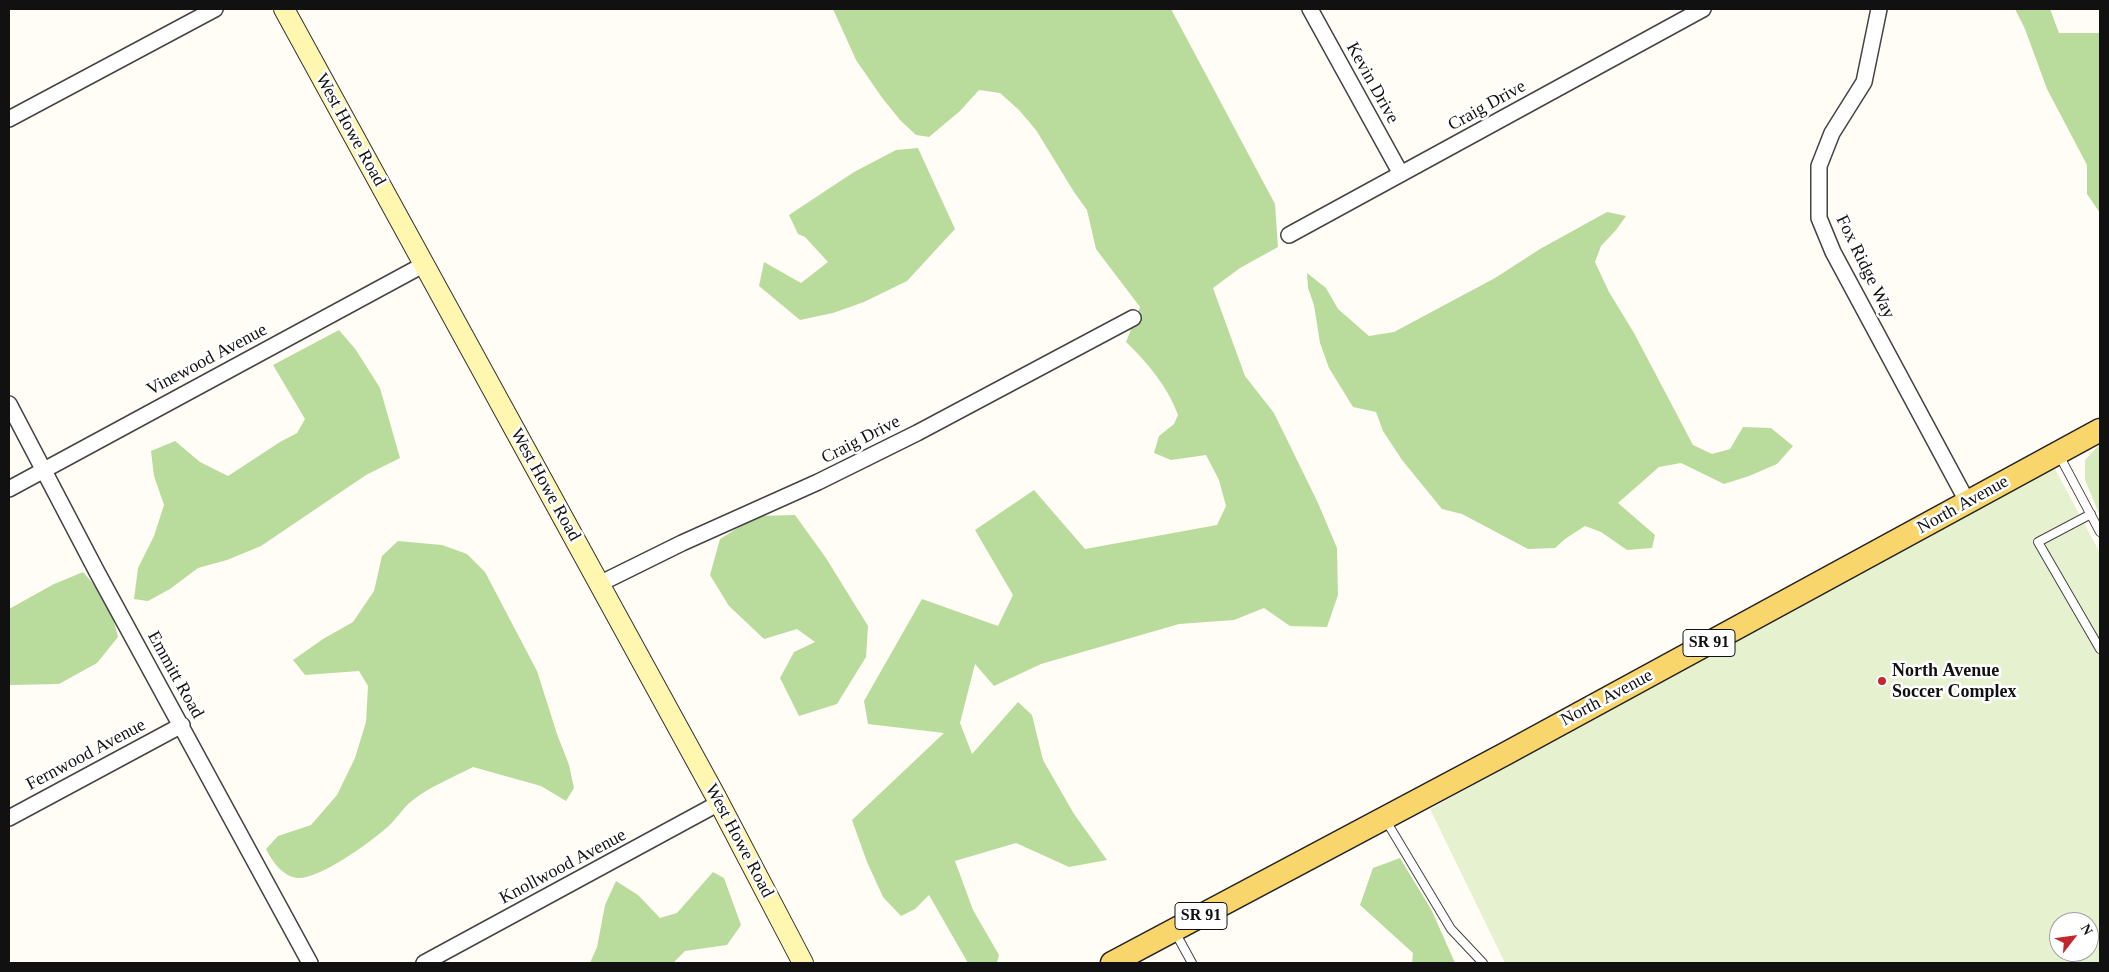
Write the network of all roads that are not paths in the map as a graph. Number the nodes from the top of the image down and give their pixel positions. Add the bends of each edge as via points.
1 (215, 9) edge
2 (284, 9) edge
3 (1310, 9) edge
4 (1704, 9) edge
5 (1879, 9) edge
6 (9, 119) edge
7 (1401, 174) junction
8 (1289, 235) dead end
9 (423, 265) junction
10 (1133, 318) dead end
11 (9, 404) edge
12 (2100, 430) edge
13 (2058, 453) junction
14 (43, 470) junction
15 (9, 489) edge
16 (1968, 503) junction
17 (2091, 514) junction
18 (2100, 532) edge
19 (599, 584) junction
20 (2100, 649) edge
21 (182, 725) junction
22 (720, 803) junction
23 (9, 818) edge
24 (1384, 818) junction
25 (1174, 930) junction
26 (310, 963) edge
27 (424, 963) edge
28 (803, 963) edge
29 (1112, 963) edge
30 (1192, 963) edge
31 (1483, 963) edge

1 - 6 street
2 - 9 main road, West Howe Road
3 - 7 street, Kevin Drive
4 - 7 street, Craig Drive
5 - 16 street, Fox Ridge Way via 1864,82 1832,133 1819,166 1819,218 1833,252
7 - 8 street, Craig Drive
9 - 14 street, Vinewood Avenue
9 - 19 main road, West Howe Road
10 - 19 street, Craig Drive via 818,482
11 - 14 street, Emmitt Road
12 - 13 main road, North Avenue / SR 91
13 - 16 main road, North Avenue / SR 91
13 - 17 lane
14 - 15 street, Vinewood Avenue
14 - 21 street, Emmitt Road
16 - 24 main road, North Avenue / SR 91
17 - 18 lane
17 - 20 lane via 2038,542
19 - 22 main road, West Howe Road
21 - 23 street, Fernwood Avenue
21 - 26 street, Emmitt Road
22 - 27 street, Knollwood Avenue
22 - 28 main road, West Howe Road
24 - 25 main road, North Avenue / SR 91
24 - 31 lane via 1451,929
25 - 29 main road, North Avenue / SR 91
25 - 30 lane

